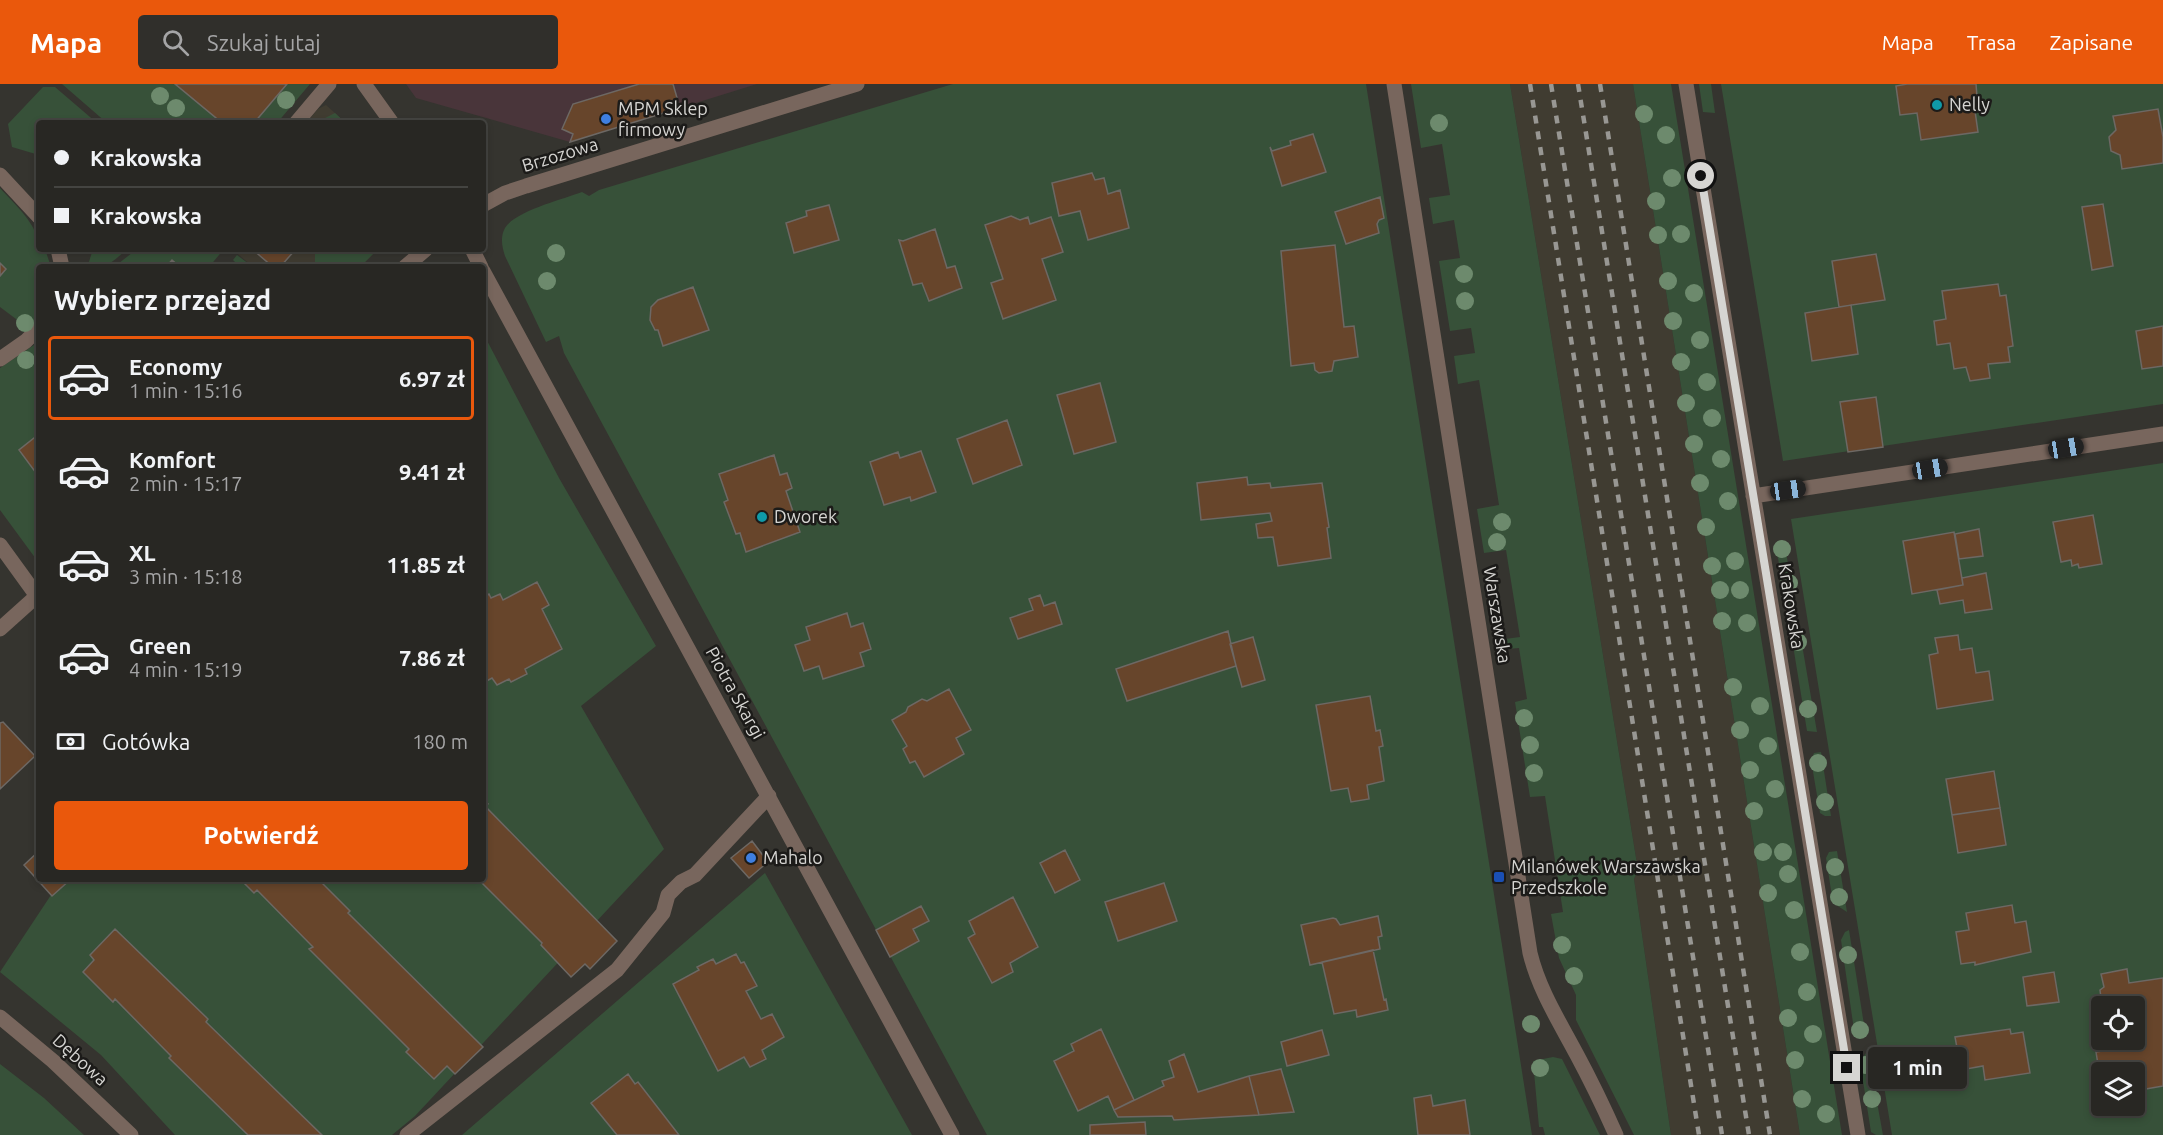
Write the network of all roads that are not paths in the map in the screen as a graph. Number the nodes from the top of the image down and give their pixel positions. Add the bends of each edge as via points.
1 (329, 84) edge
2 (364, 84) edge
3 (857, 84) edge
4 (1394, 84) edge
5 (1686, 84) edge
6 (299, 120) edge
7 (390, 120) edge
8 (0, 175) edge
9 (486, 203) edge
10 (36, 214) edge
11 (422, 252) edge
12 (408, 264) edge
13 (486, 276) edge
14 (36, 331) edge
15 (0, 359) edge
16 (2163, 434) edge
17 (1753, 496) junction
18 (0, 545) edge
19 (36, 592) edge
20 (36, 597) edge
21 (0, 629) edge
22 (769, 796) junction
23 (0, 1017) edge
24 (131, 1135) edge
25 (407, 1135) edge
26 (952, 1135) edge
27 (1616, 1135) edge
28 (1858, 1135) edge

1 - 6 street
2 - 7 street
3 - 9 street, Brzozowa via 526,186
4 - 27 street, Warszawska via 1530,953 1544,994
5 - 17 street, Krakowska
8 - 10 street
11 - 12 street
13 - 22 street, Piotra Skargi
14 - 15 street
16 - 17 street
17 - 28 street, Krakowska
18 - 19 street
20 - 21 street
22 - 25 street via 695,875 668,895 663,913 617,970
22 - 26 street, Piotra Skargi
23 - 24 street, Dębowa

